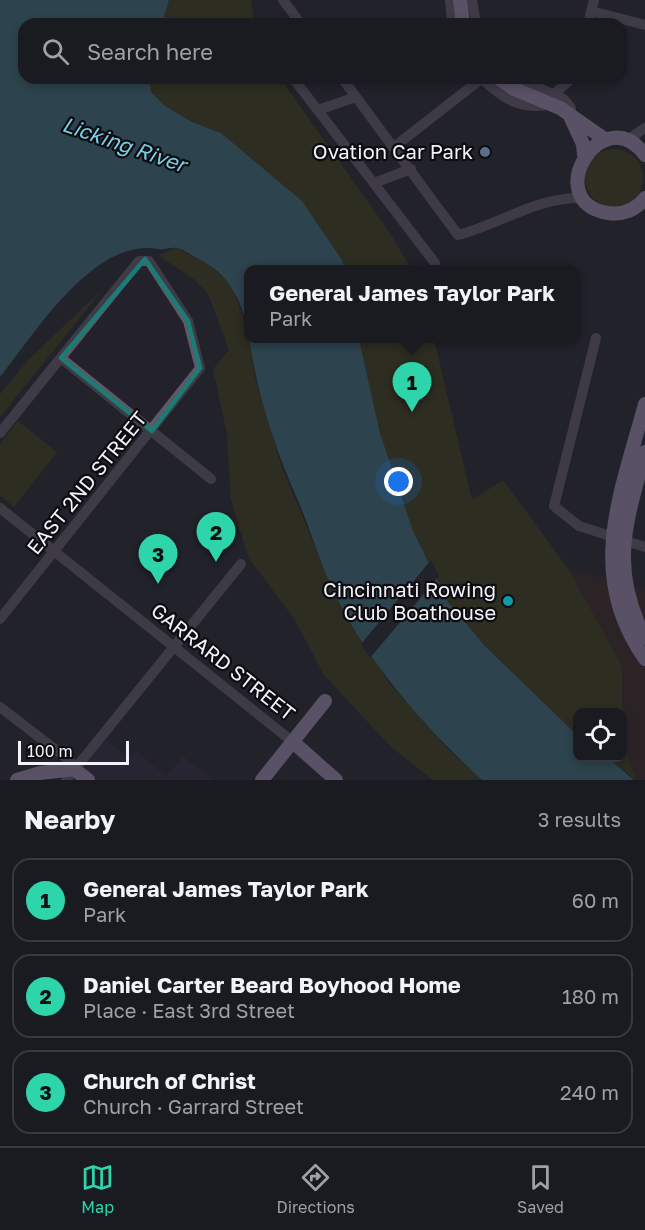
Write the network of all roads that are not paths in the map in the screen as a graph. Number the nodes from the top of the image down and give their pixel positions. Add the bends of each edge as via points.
1 (283, 0) edge
2 (450, 0) edge
3 (460, 0) edge
4 (472, 0) edge
5 (593, 6) edge
6 (296, 18) edge
7 (452, 18) edge
8 (462, 18) edge
9 (475, 18) edge
10 (626, 18) edge
11 (627, 18) edge
12 (645, 25) edge
13 (298, 84) edge
14 (346, 84) edge
15 (475, 84) edge
16 (484, 84) edge
17 (507, 84) edge
18 (527, 84) edge
19 (567, 84) edge
20 (356, 97) junction
21 (553, 99) junction
22 (318, 110) junction
23 (570, 116) junction
24 (645, 128) edge
25 (606, 141) junction
26 (626, 141) junction
27 (394, 147) junction
28 (585, 155) junction
29 (645, 155) edge
30 (411, 170) junction
31 (374, 183) junction
32 (584, 198) junction
33 (639, 206) edge
34 (435, 262) dead end
35 (596, 338) dead end
36 (61, 358) junction
37 (645, 404) edge
38 (152, 431) junction
39 (0, 433) edge
40 (645, 452) edge
41 (212, 479) dead end
42 (0, 508) edge
43 (618, 539) junction
44 (645, 547) edge
45 (55, 551) junction
46 (241, 564) dead end
47 (0, 619) edge
48 (645, 639) edge
49 (173, 647) junction
50 (645, 660) edge
51 (324, 701) dead end
52 (0, 707) edge
53 (293, 742) junction
54 (70, 775) edge
55 (21, 780) edge
56 (88, 780) edge
57 (262, 780) edge
58 (336, 780) edge

1 - 6 street
2 - 7 street
3 - 8 main road
4 - 9 street
5 - 10 street
11 - 12 street
13 - 22 street
14 - 20 street
15 - 27 street
16 - 21 street via 524,106 534,108
17 - 21 main road
18 - 21 street
19 - 21 street
20 - 22 street
20 - 27 street
21 - 23 main road
22 - 31 street
23 - 25 main road
23 - 28 main road
24 - 26 street
25 - 26 main road
25 - 28 main road
26 - 29 main road
27 - 30 street
28 - 32 main road via 578,178
30 - 31 street
30 - 32 street via 458,235 533,205 569,197
31 - 34 street
32 - 33 main road via 597,209 615,214
35 - 43 street via 554,506 579,526
36 - 38 street
36 - 38 street, EAST 2ND STREET via 139,261 149,261 188,321 200,368
36 - 39 street
37 - 43 main road
38 - 41 street
38 - 45 street, EAST 2ND STREET
40 - 43 main road
42 - 45 street, GARRARD STREET
43 - 44 street
43 - 48 main road via 627,593
43 - 50 main road via 611,559 617,600
45 - 47 street, EAST 2ND STREET
45 - 49 street, GARRARD STREET
46 - 49 street
49 - 53 street, GARRARD STREET
49 - 54 street
51 - 53 main road
52 - 54 street via 70,761
53 - 57 main road
53 - 58 main road, GARRARD STREET
54 - 55 main road via 40,773
54 - 56 main road

